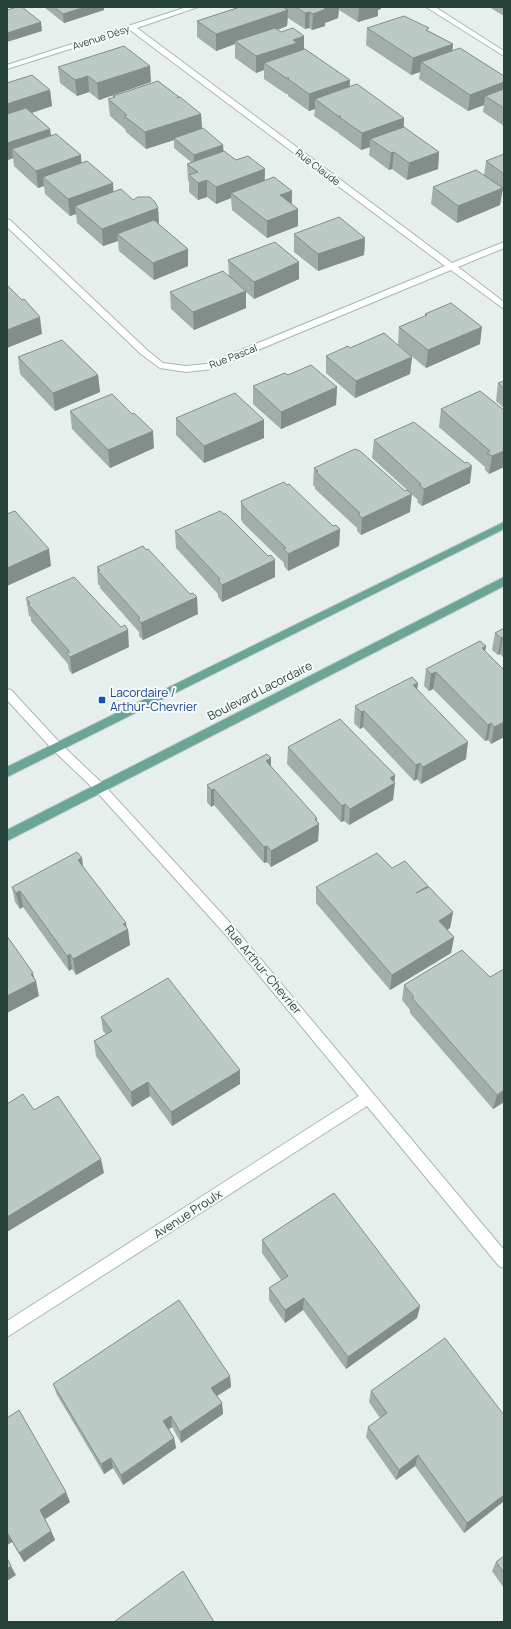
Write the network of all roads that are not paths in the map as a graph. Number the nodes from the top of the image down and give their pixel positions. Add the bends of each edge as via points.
1 (194, 7) edge
2 (430, 7) edge
3 (131, 27) junction
4 (504, 54) edge
5 (7, 67) edge
6 (7, 222) edge
7 (504, 245) edge
8 (452, 267) junction
9 (504, 306) edge
10 (504, 525) edge
11 (504, 581) edge
12 (7, 693) edge
13 (57, 747) junction
14 (7, 772) edge
15 (100, 788) junction
16 (7, 836) edge
17 (369, 1097) junction
18 (504, 1261) edge
19 (7, 1330) edge

1 - 3 street, Avenue Désy
2 - 4 street
3 - 5 street, Avenue Désy
3 - 8 street, Rue Claude
6 - 8 street, Rue Pascal via 144,352 160,365 186,369 209,367
7 - 8 street, Rue Pascal
8 - 9 street, Rue Claude
10 - 13 main road
11 - 15 main road, Boulevard Lacordaire
12 - 13 street, Rue Arthur-Chevrier
13 - 14 main road
13 - 15 street, Rue Arthur-Chevrier
15 - 16 main road, Boulevard Lacordaire
15 - 17 street, Rue Arthur-Chevrier via 229,930
17 - 18 street, Rue Arthur-Chevrier
17 - 19 street, Avenue Proulx

